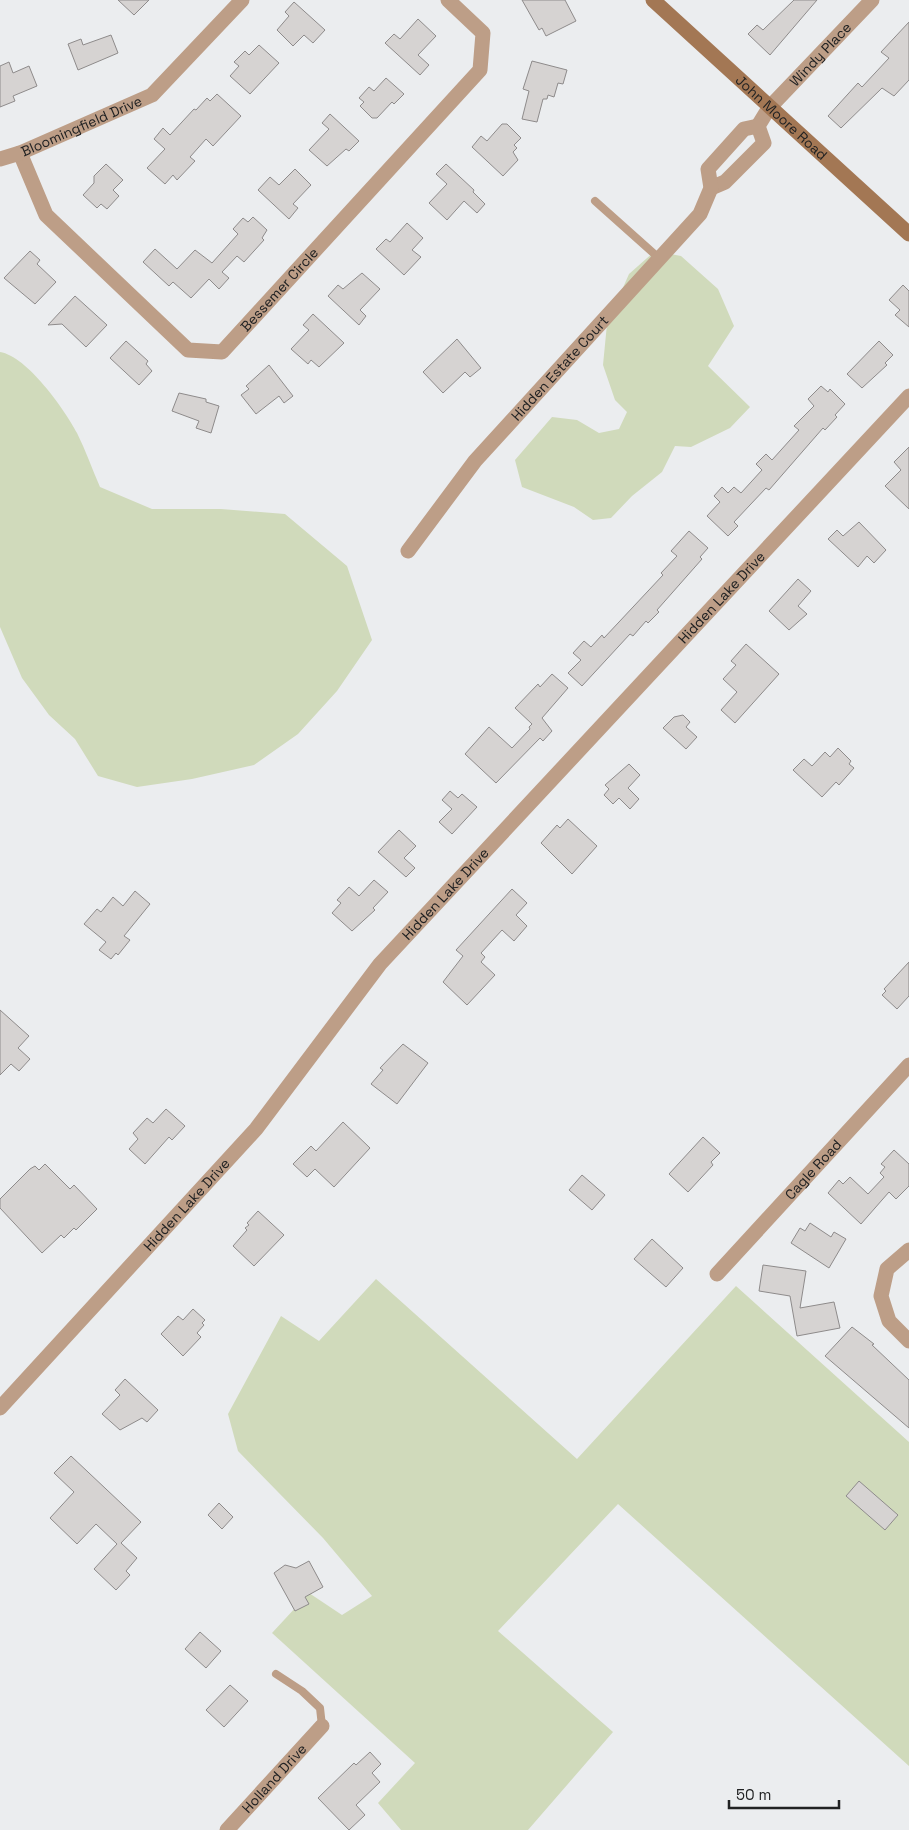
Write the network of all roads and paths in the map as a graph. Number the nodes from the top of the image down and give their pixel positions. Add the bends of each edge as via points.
1 (242, 0) edge
2 (448, 0) edge
3 (654, 0) edge
4 (872, 0) edge
5 (769, 108) junction
6 (758, 126) junction
7 (727, 146) junction
8 (20, 153) junction
9 (0, 159) edge
10 (744, 163) junction
11 (711, 188) junction
12 (595, 201) dead end
13 (909, 234) edge
14 (660, 259) junction
15 (909, 396) edge
16 (408, 551) dead end
17 (909, 1065) edge
18 (909, 1250) edge
19 (717, 1274) dead end
20 (909, 1341) edge
21 (0, 1408) edge
22 (276, 1674) dead end
23 (322, 1726) joint
24 (227, 1830) edge

1 - 8 street, Bloomingfield Drive via 152,95
2 - 8 street, Bessemer Circle via 482,33 480,70 222,352 188,350 46,215
3 - 5 street, John Moore Road
4 - 5 street, Windy Place
5 - 6 street
5 - 13 street, John Moore Road
6 - 7 street, Hidden Estate Court via 744,129
6 - 10 street via 764,143
7 - 10 street
7 - 11 street, Hidden Estate Court via 708,169
8 - 9 street, Bloomingfield Drive
10 - 11 street via 726,182
11 - 14 street, Hidden Estate Court via 700,214
12 - 14 lane
14 - 16 street, Hidden Estate Court via 475,461
15 - 21 street, Hidden Lake Drive via 380,964 256,1129
17 - 19 street, Cagle Road
18 - 20 street via 887,1270 881,1296 889,1321
22 - 23 lane via 302,1690 320,1708
23 - 24 street, Holland Drive

